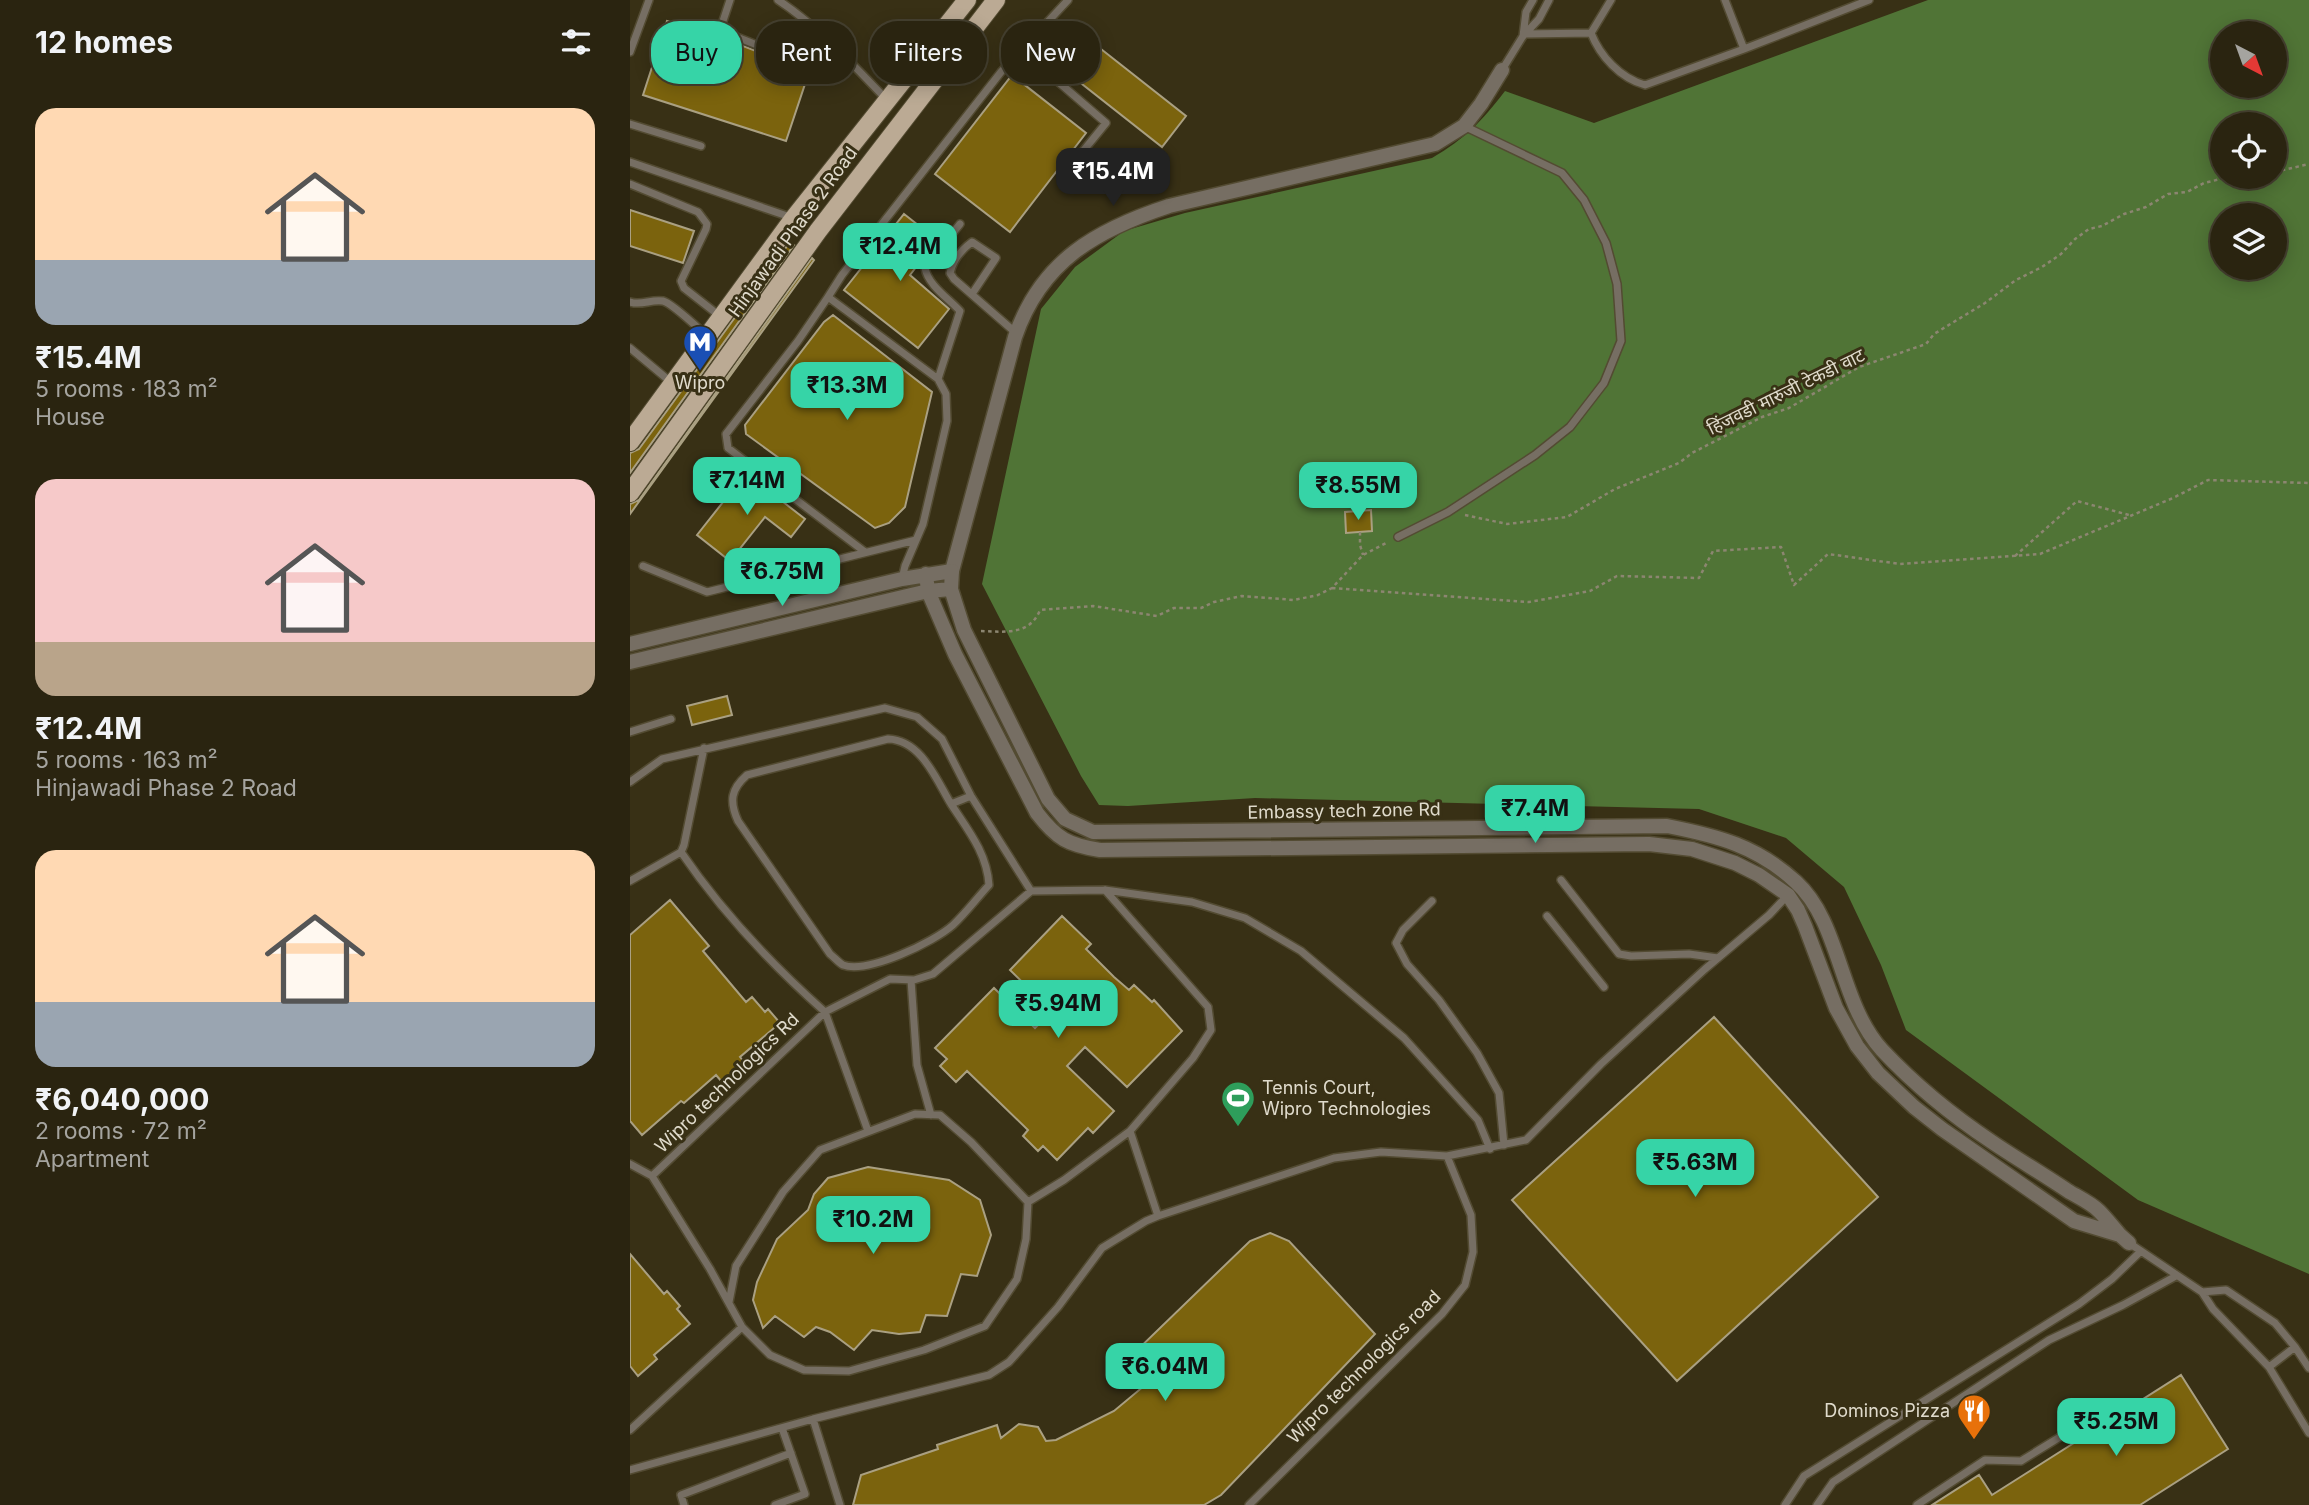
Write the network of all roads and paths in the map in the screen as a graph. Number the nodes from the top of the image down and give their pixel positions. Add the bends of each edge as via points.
1 (649, 0) edge
2 (730, 0) edge
3 (778, 0) edge
4 (967, 0) edge
5 (996, 0) edge
6 (1068, 0) edge
7 (1533, 0) edge
8 (1549, 0) edge
9 (1611, 0) edge
10 (1725, 0) edge
11 (1869, 0) edge
12 (1047, 21) edge
13 (1591, 33) junction
14 (1524, 35) junction
15 (756, 45) edge
16 (1744, 49) junction
17 (630, 52) edge
18 (1502, 70) joint
19 (1001, 73) edge
20 (1061, 84) edge
21 (888, 102) junction
22 (630, 124) edge
23 (1464, 126) junction
24 (701, 146) dead end
25 (630, 162) edge
26 (2309, 164) edge
27 (2287, 169) edge
28 (1066, 172) dead end
29 (2210, 182) edge
30 (630, 184) edge
31 (793, 219) junction
32 (960, 224) dead end
33 (972, 295) junction
34 (828, 297) junction
35 (630, 302) edge
36 (721, 318) junction
37 (1016, 334) junction
38 (707, 337) junction
39 (630, 348) edge
40 (938, 379) junction
41 (672, 383) junction
42 (630, 442) edge
43 (2309, 483) edge
44 (630, 493) edge
45 (1448, 512) junction
46 (2130, 516) junction
47 (1360, 532) dead end
48 (1398, 537) joint
49 (916, 540) junction
50 (865, 552) junction
51 (1363, 555) junction
52 (2015, 556) junction
53 (643, 566) dead end
54 (952, 570) junction
55 (926, 574) junction
56 (902, 579) junction
57 (1332, 588) junction
58 (951, 589) junction
59 (928, 591) junction
60 (964, 630) junction
61 (630, 645) edge
62 (630, 662) edge
63 (671, 719) dead end
64 (630, 732) edge
65 (704, 748) junction
66 (630, 782) edge
67 (971, 796) junction
68 (951, 804) junction
69 (681, 852) junction
70 (1560, 880) dead end
71 (630, 881) edge
72 (1799, 885) junction
73 (1105, 890) junction
74 (1031, 891) junction
75 (1788, 895) junction
76 (1432, 901) dead end
77 (1547, 916) dead end
78 (1718, 958) junction
79 (911, 980) junction
80 (1604, 987) dead end
81 (825, 1012) junction
82 (931, 1115) junction
83 (868, 1131) junction
84 (1130, 1131) junction
85 (1504, 1145) junction
86 (1490, 1149) junction
87 (2012, 1155) junction
88 (1447, 1156) junction
89 (630, 1164) edge
90 (2000, 1171) junction
91 (652, 1177) junction
92 (1028, 1202) junction
93 (1158, 1216) junction
94 (2129, 1244) junction
95 (2176, 1276) junction
96 (2202, 1292) junction
97 (729, 1302) junction
98 (743, 1327) junction
99 (2295, 1347) junction
100 (2269, 1367) junction
101 (2309, 1368) edge
102 (813, 1419) junction
103 (782, 1428) junction
104 (2073, 1429) dead end
105 (630, 1430) edge
106 (2309, 1433) edge
107 (791, 1453) junction
108 (630, 1470) edge
109 (805, 1494) junction
110 (684, 1505) edge
111 (775, 1505) edge
112 (809, 1505) edge
113 (840, 1505) edge
114 (1249, 1505) edge
115 (1785, 1505) edge
116 (1817, 1505) edge
117 (1917, 1505) edge

1 - 17 lane
2 - 15 lane via 721,27
3 - 21 lane
4 - 21 main road, Hinjawadi Phase 2 Road
5 - 44 main road, Hinjawadi Phase 2 Road via 818,231
6 - 12 lane
7 - 14 lane via 1526,12
8 - 14 lane
9 - 13 lane
10 - 16 lane
11 - 16 lane
13 - 14 lane
13 - 16 lane via 1604,57 1645,85
14 - 18 lane
18 - 23 street
19 - 34 lane
20 - 28 lane via 1106,123
21 - 31 main road, Hinjawadi Phase 2 Road
22 - 24 lane
23 - 37 street via 1435,144 1169,206 1119,224 1050,274 1033,295
23 - 45 lane via 1562,173 1584,200 1606,243 1617,284 1621,341 1604,383 1570,428
25 - 31 lane
26 - 27 path
29 - 45 path, हिंजवडी मारुंजी टेकडी वाट via 2168,194 2146,208 2089,229 2061,254 1934,334 1926,344 1858,367 1789,408 1615,489 1567,517 1507,524
30 - 36 lane via 705,219 706,229 681,281
31 - 36 main road, Hinjawadi Phase 2 Road
32 - 40 lane via 925,268 934,285 960,311
33 - 33 lane via 950,273 963,248 972,242 996,258
33 - 37 lane
34 - 40 lane
34 - 50 lane via 726,434 728,448
35 - 38 lane via 668,303
36 - 38 main road, Hinjawadi Phase 2 Road
37 - 54 street
38 - 41 main road, Hinjawadi Phase 2 Road
39 - 41 lane
40 - 49 lane via 946,394 947,421
41 - 42 main road, Hinjawadi Phase 2 Road
43 - 46 path via 2208,480
45 - 48 lane
46 - 52 path via 2040,554
46 - 52 path via 2077,501
47 - 51 path
48 - 51 path
49 - 50 lane
49 - 56 lane
50 - 53 lane via 707,592
51 - 57 path
52 - 57 path via 1900,564 1828,554 1794,585 1781,547 1713,551 1699,578 1617,576 1590,591 1529,602
54 - 55 street
54 - 58 street
55 - 56 street
55 - 59 street
56 - 61 street
57 - 60 path via 1294,600 1242,596 1201,608 1174,608 1157,616 1093,606 1049,608 1041,610 1026,629
58 - 59 street
58 - 60 street, Embassy tech zone Rd
59 - 62 street
59 - 75 street via 955,654 1037,813 1049,829 1075,846 1100,850 1674,845 1735,863
60 - 72 street, Embassy tech zone Rd via 1048,799 1065,818 1093,832 1667,825 1756,852
63 - 64 lane
65 - 66 lane via 662,759
65 - 67 lane via 885,708 917,717 942,738
65 - 69 lane
67 - 68 lane
67 - 74 lane
68 - 68 lane via 988,866 989,885 950,927 919,947 861,965 843,965 830,954 738,821 732,793 747,775 900,739 913,746
69 - 71 lane
69 - 81 lane via 710,895
70 - 78 lane via 1619,954
72 - 75 lane
72 - 87 street, Embassy tech zone Rd via 1813,902 1853,1000 1883,1051 1940,1102
73 - 74 lane
73 - 84 lane via 1208,1007 1211,1030
73 - 86 lane via 1192,902 1245,918 1301,951 1404,1038 1478,1120
74 - 79 lane, Wipro technologics Rd via 933,974
75 - 78 lane
75 - 90 street via 1857,1046 1913,1107
76 - 85 lane via 1396,943 1476,1053 1499,1093
77 - 80 lane
78 - 85 lane via 1601,1064 1526,1140
79 - 81 lane, Wipro technologics Rd via 890,979
79 - 82 lane via 917,1065
81 - 83 lane
81 - 91 lane, Wipro technologics Rd
82 - 83 lane via 915,1114
82 - 92 lane via 940,1115 971,1142
83 - 97 lane via 820,1150 783,1192 736,1266
84 - 92 lane
84 - 93 lane
85 - 86 lane
86 - 88 lane
87 - 90 street
87 - 94 street, Embassy tech zone Rd via 2098,1209
88 - 93 lane via 1381,1152 1334,1158
88 - 114 lane, Wipro technologics road via 1471,1215 1473,1252 1465,1285 1442,1314
89 - 91 lane
90 - 94 street via 2074,1221
91 - 97 lane
92 - 98 lane via 1017,1279 985,1326 924,1350 849,1371 804,1370 770,1355
93 - 102 lane via 1102,1248 1058,1307 1009,1362 989,1375
94 - 95 lane
94 - 115 lane via 2112,1279 2080,1304 1804,1476
95 - 96 lane
95 - 116 lane via 2049,1340 1833,1482
96 - 99 lane via 2227,1290 2275,1324
96 - 100 lane
97 - 98 lane
98 - 105 lane
99 - 100 lane
99 - 101 lane
100 - 106 lane
102 - 103 lane
102 - 113 lane
103 - 107 lane
103 - 108 lane
104 - 117 lane via 2021,1461 1985,1460
107 - 109 lane
107 - 110 lane via 681,1495
109 - 111 lane
109 - 112 lane

